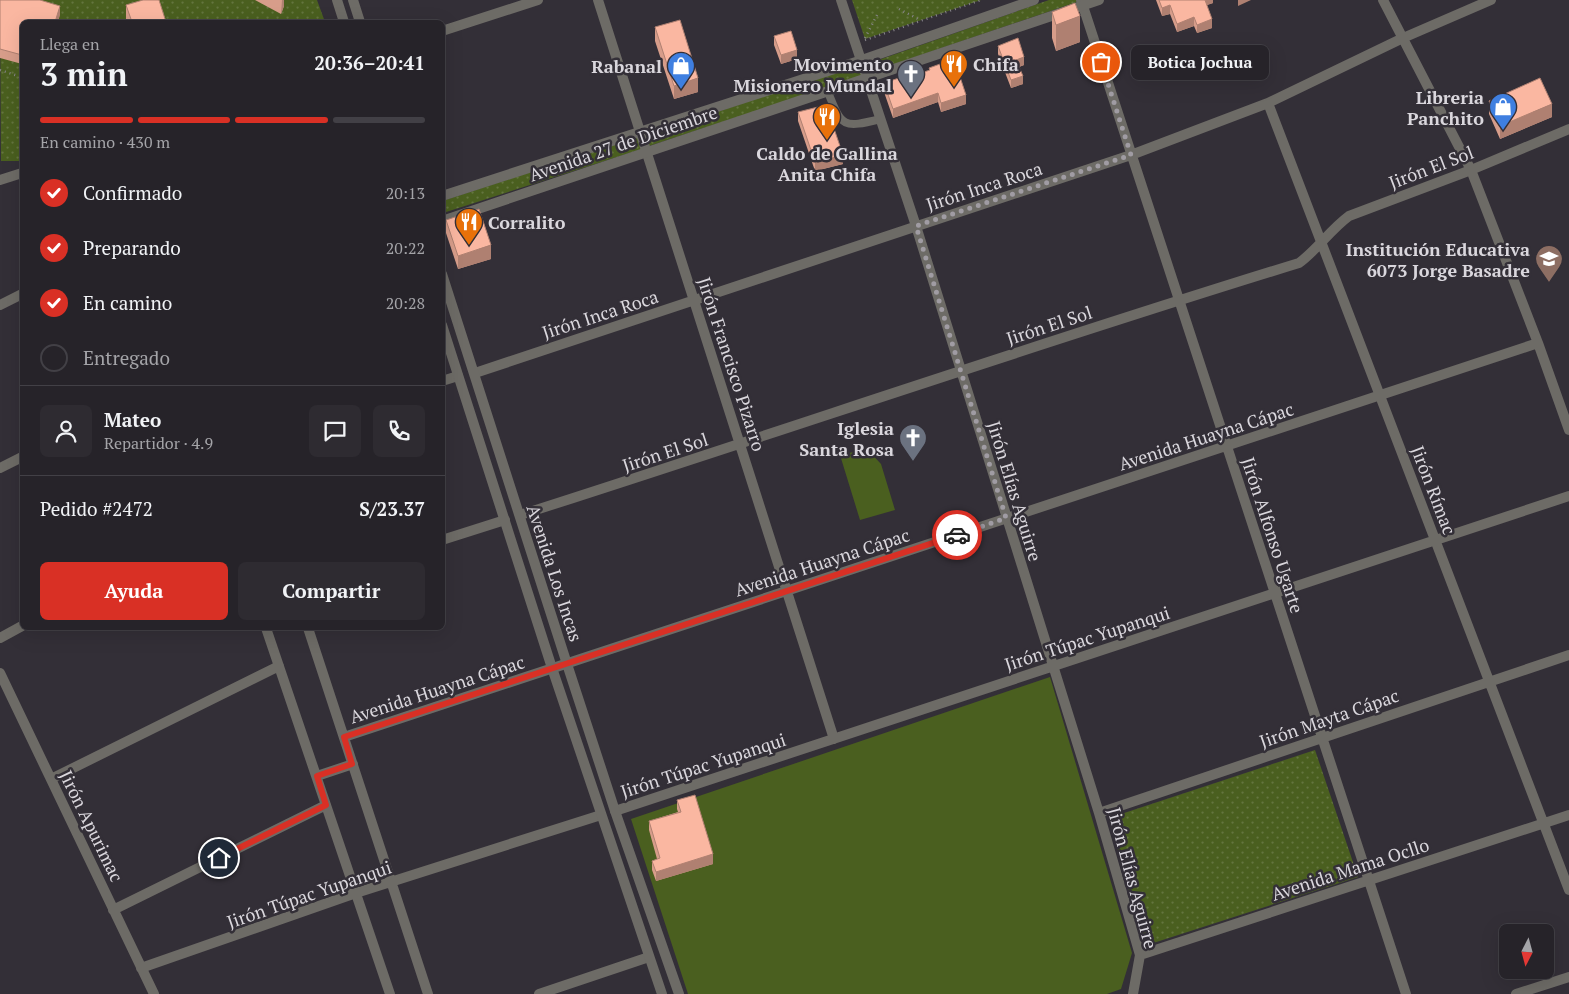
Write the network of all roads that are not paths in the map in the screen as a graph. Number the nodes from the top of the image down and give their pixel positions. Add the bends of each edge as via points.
1 (337, 0) edge
2 (353, 0) edge
3 (538, 0) edge
4 (598, 0) edge
5 (841, 0) edge
6 (1034, 0) edge
7 (1099, 0) edge
8 (1383, 0) edge
9 (1491, 0) edge
10 (1082, 3) edge
11 (343, 20) edge
12 (359, 20) edge
13 (445, 30) edge
14 (1403, 38) junction
15 (862, 60) junction
16 (868, 79) junction
17 (828, 92) junction
18 (1268, 103) junction
19 (881, 119) junction
20 (1569, 129) edge
21 (641, 132) junction
22 (647, 151) junction
23 (1131, 155) junction
24 (1471, 170) junction
25 (20, 174) edge
26 (0, 180) edge
27 (445, 195) edge
28 (445, 220) edge
29 (916, 226) junction
30 (1322, 242) junction
31 (445, 283) edge
32 (20, 295) edge
33 (694, 300) junction
34 (1179, 300) junction
35 (0, 305) edge
36 (445, 335) edge
37 (1538, 343) junction
38 (961, 371) junction
39 (475, 372) junction
40 (458, 376) junction
41 (445, 380) edge
42 (1380, 395) junction
43 (1569, 430) edge
44 (740, 445) junction
45 (1227, 446) junction
46 (20, 458) edge
47 (0, 468) edge
48 (1569, 496) edge
49 (520, 516) junction
50 (1006, 518) junction
51 (505, 520) junction
52 (445, 539) edge
53 (1436, 540) junction
54 (787, 591) junction
55 (1275, 593) junction
56 (20, 627) edge
57 (267, 630) edge
58 (309, 630) edge
59 (0, 638) edge
60 (1569, 654) edge
61 (567, 664) junction
62 (279, 666) junction
63 (1053, 666) junction
64 (552, 668) junction
65 (0, 673) edge
66 (1490, 681) junction
67 (344, 737) junction
68 (1322, 738) junction
69 (834, 739) junction
70 (352, 764) junction
71 (317, 776) junction
72 (51, 780) junction
73 (326, 805) junction
74 (615, 811) junction
75 (1099, 813) junction
76 (602, 815) junction
77 (1569, 815) edge
78 (1544, 822) junction
79 (1369, 880) junction
80 (392, 883) junction
81 (1569, 890) edge
82 (356, 893) junction
83 (114, 910) junction
84 (1140, 955) junction
85 (649, 957) junction
86 (141, 968) junction
87 (1569, 977) edge
88 (154, 994) edge
89 (390, 994) edge
90 (428, 994) edge
91 (539, 994) edge
92 (662, 994) edge
93 (679, 994) edge
94 (1133, 994) edge
95 (1406, 994) edge
96 (1516, 994) edge

1 - 11 street
2 - 12 street
3 - 13 street
4 - 21 street, Jirón Francisco Pizarro
5 - 15 street, Jirón Elías Aguirre
6 - 15 street, Avenida 27 de Diciembre
7 - 10 street, Avenida 27 de Diciembre
8 - 14 street
9 - 14 street, Jirón Inca Roca
10 - 16 street, Avenida 27 de Diciembre
10 - 23 street, Jirón Alfonso Ugarte
14 - 18 street, Jirón Inca Roca
14 - 24 street
15 - 16 street, Jirón Elías Aguirre
15 - 21 street, Avenida 27 de Diciembre
16 - 17 street, Avenida 27 de Diciembre
16 - 19 street, Jirón Elías Aguirre
17 - 19 lane via 838,117 844,122 858,124
17 - 22 street, Avenida 27 de Diciembre
18 - 23 street, Jirón Inca Roca
18 - 30 street, Jirón Rímac
19 - 29 street, Jirón Elías Aguirre
20 - 24 street, Jirón El Sol
21 - 22 street, Jirón Francisco Pizarro
21 - 27 street, Avenida 27 de Diciembre
22 - 28 street, Avenida 27 de Diciembre
22 - 33 street, Jirón Francisco Pizarro
23 - 29 street, Jirón Inca Roca
23 - 34 street, Jirón Alfonso Ugarte
24 - 30 street, Jirón El Sol via 1349,216
24 - 37 street
25 - 26 street
29 - 33 street, Jirón Inca Roca
29 - 38 street, Jirón Elías Aguirre
30 - 34 street, Jirón El Sol via 1299,263
30 - 42 street, Jirón Rímac
31 - 39 street, Avenida Los Incas
32 - 35 street
33 - 39 street, Jirón Inca Roca
33 - 44 street, Jirón Francisco Pizarro
34 - 38 street, Jirón El Sol
34 - 45 street, Jirón Alfonso Ugarte
36 - 40 street, Avenida Los Incas
37 - 42 street, Avenida Huayna Cápac
37 - 43 street
38 - 44 street, Jirón El Sol
38 - 50 street, Jirón Elías Aguirre
39 - 49 street, Avenida Los Incas
40 - 41 street
40 - 51 street, Avenida Los Incas
42 - 45 street, Avenida Huayna Cápac
42 - 53 street, Jirón Rímac
44 - 49 street, Jirón El Sol
44 - 54 street, Jirón Francisco Pizarro
45 - 50 street, Avenida Huayna Cápac
45 - 55 street, Jirón Alfonso Ugarte
46 - 47 street
48 - 53 street, Jirón Túpac Yupanqui
49 - 61 street, Avenida Los Incas
50 - 54 street, Avenida Huayna Cápac
50 - 63 street, Jirón Elías Aguirre
51 - 52 street
51 - 64 street, Avenida Los Incas
53 - 55 street, Jirón Túpac Yupanqui
53 - 66 street, Jirón Rímac
54 - 61 street, Avenida Huayna Cápac
54 - 69 street, Jirón Francisco Pizarro
55 - 63 street, Jirón Túpac Yupanqui
55 - 68 street, Jirón Alfonso Ugarte
56 - 59 street
57 - 62 street
58 - 67 street
60 - 66 street, Jirón Mayta Cápac
61 - 64 street, Avenida Huayna Cápac
61 - 74 street, Avenida Los Incas
62 - 71 street
62 - 72 street
63 - 69 street, Jirón Túpac Yupanqui
63 - 75 street, Jirón Elías Aguirre
64 - 67 street, Avenida Huayna Cápac
64 - 76 street, Avenida Los Incas
65 - 72 street, Jirón Apurimac
66 - 68 street, Jirón Mayta Cápac
66 - 78 street, Jirón Rímac
67 - 70 street
68 - 75 street, Jirón Mayta Cápac
68 - 79 street, Jirón Alfonso Ugarte
69 - 74 street, Jirón Túpac Yupanqui
70 - 71 street
70 - 80 street
71 - 73 street
72 - 83 street, Jirón Apurimac
73 - 82 street
73 - 83 street
74 - 93 street, Avenida Los Incas
75 - 84 street, Jirón Elías Aguirre
76 - 80 street, Jirón Túpac Yupanqui
76 - 85 street, Avenida Los Incas
77 - 78 street, Avenida Mama Ocllo
78 - 79 street, Avenida Mama Ocllo
78 - 81 street, Jirón Rímac
79 - 84 street, Avenida Mama Ocllo
79 - 95 street, Jirón Alfonso Ugarte
80 - 82 street, Jirón Túpac Yupanqui
80 - 90 street
82 - 86 street, Jirón Túpac Yupanqui
82 - 89 street
83 - 86 street, Jirón Apurimac
84 - 94 street, Jirón Elías Aguirre
85 - 91 street
85 - 92 street, Avenida Los Incas
86 - 88 street, Jirón Apurimac
87 - 96 street

